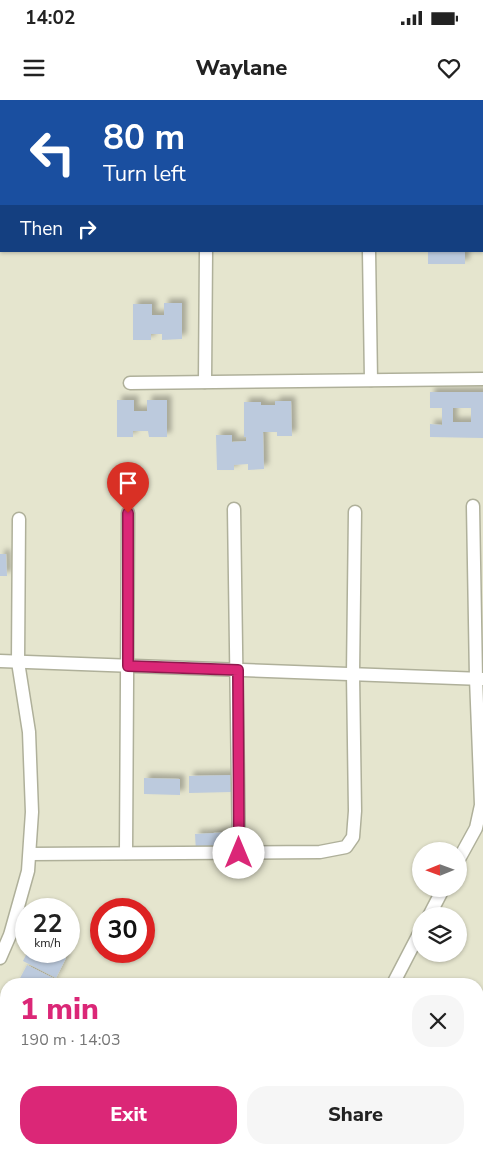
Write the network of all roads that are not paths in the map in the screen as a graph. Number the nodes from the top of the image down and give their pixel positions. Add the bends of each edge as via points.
1 (206, 252) edge
2 (369, 252) edge
3 (483, 379) edge
4 (371, 380) junction
5 (205, 382) junction
6 (130, 383) dead end
7 (473, 506) dead end
8 (234, 509) dead end
9 (355, 512) dead end
10 (128, 513) dead end
11 (19, 519) dead end
12 (0, 661) edge
13 (18, 662) junction
14 (128, 666) junction
15 (238, 670) junction
16 (353, 674) junction
17 (480, 678) edge
18 (468, 843) edge
19 (126, 853) junction
20 (239, 853) junction
21 (30, 854) junction
22 (412, 947) edge
23 (0, 958) edge
24 (396, 978) edge

1 - 5 street
2 - 4 street
3 - 4 street
4 - 5 street
5 - 6 street
7 - 17 street
8 - 15 street
9 - 16 street
10 - 14 street
11 - 13 street
12 - 13 street
13 - 14 street
13 - 21 street via 32,762
14 - 15 street
14 - 19 street
15 - 16 street
15 - 20 street
16 - 17 street
16 - 20 street via 353,837 346,847 320,852
17 - 18 street via 481,805 476,828
19 - 20 street
19 - 21 street
21 - 23 street via 10,935
22 - 24 street

